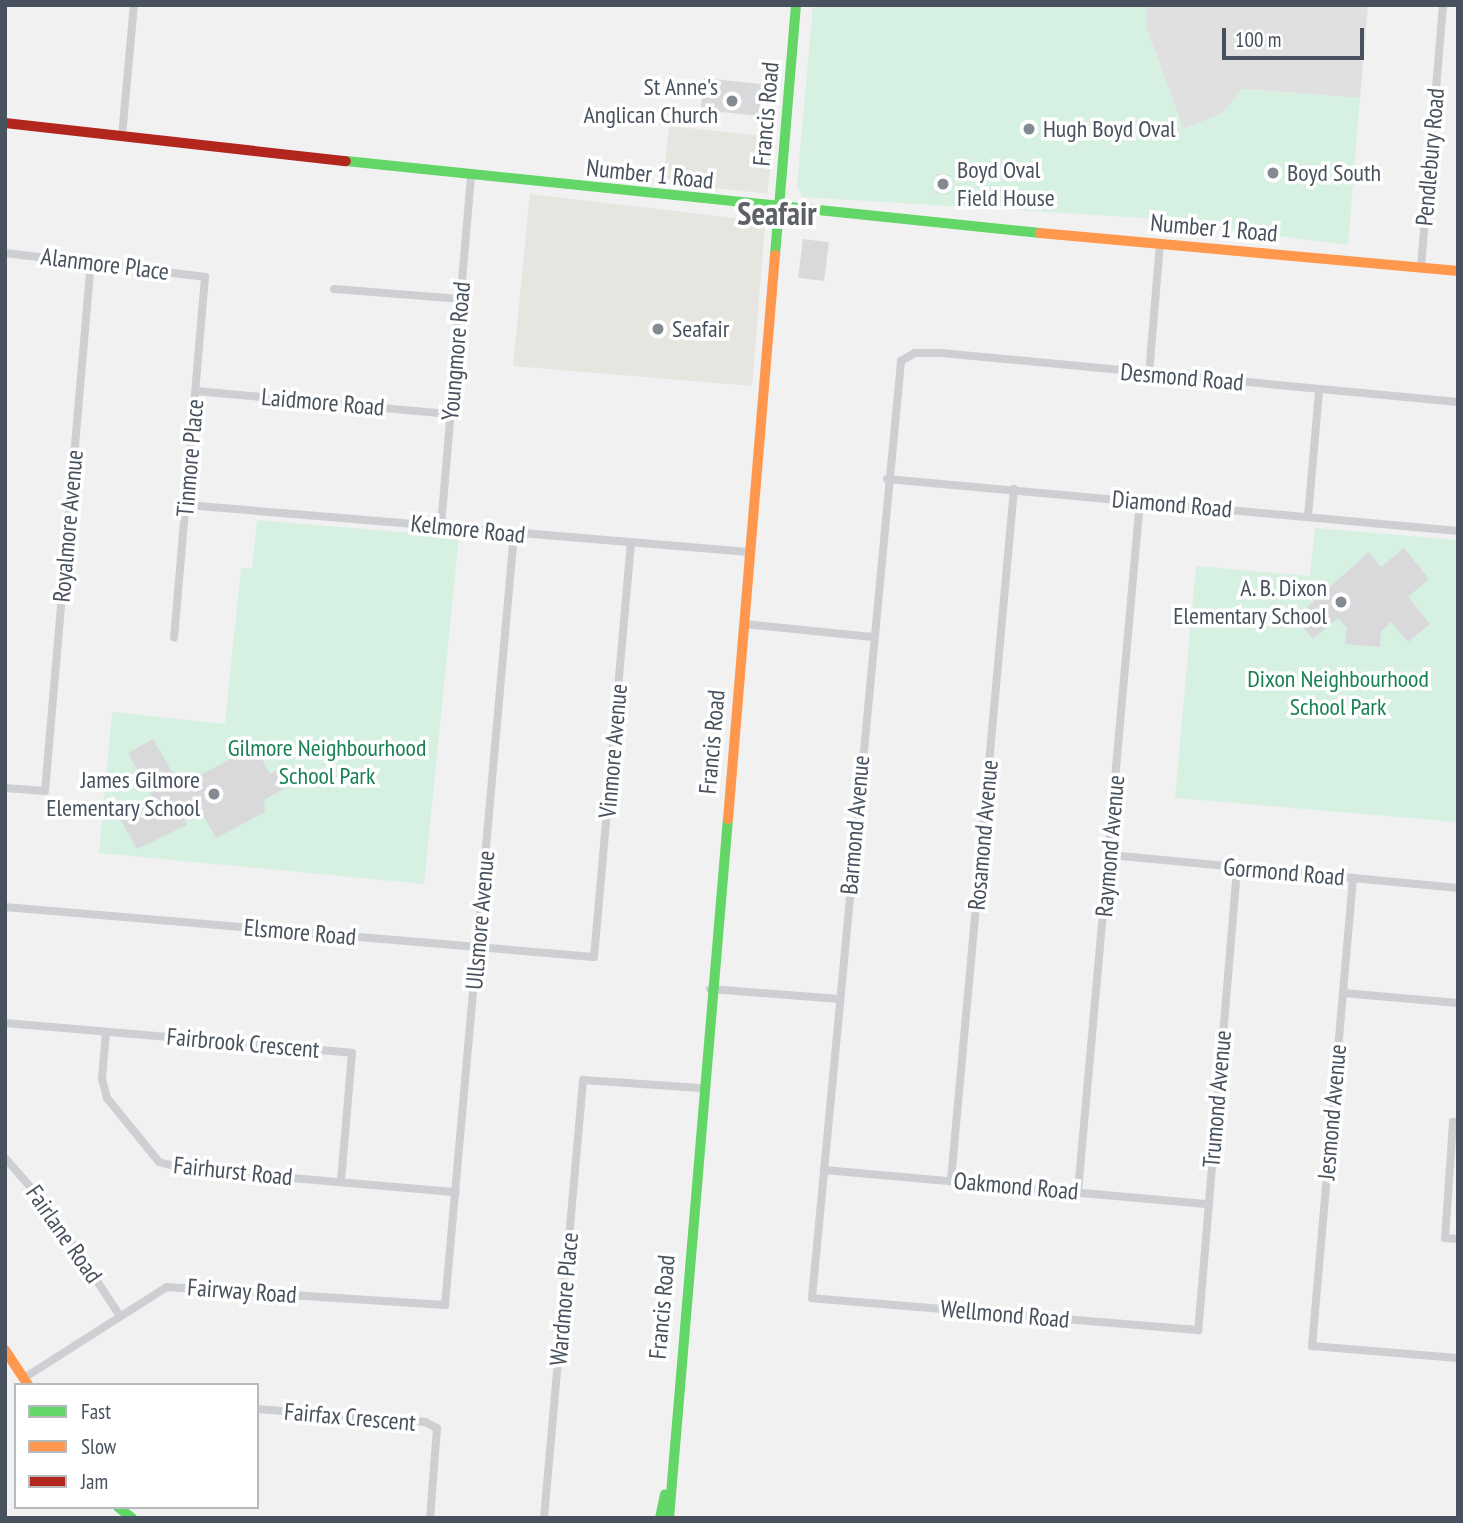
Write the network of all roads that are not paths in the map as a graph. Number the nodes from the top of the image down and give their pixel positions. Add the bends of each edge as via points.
1 (134, 5) edge
2 (796, 5) edge
3 (1443, 5) edge
4 (5, 123) edge
5 (122, 136) junction
6 (471, 176) junction
7 (780, 209) junction
8 (1160, 244) junction
9 (5, 253) edge
10 (91, 261) junction
11 (1421, 267) junction
12 (1458, 271) edge
13 (205, 277) joint
14 (334, 289) dead end
15 (460, 299) junction
16 (907, 356) joint
17 (1149, 374) junction
18 (1318, 390) junction
19 (196, 391) junction
20 (1458, 402) edge
21 (450, 414) junction
22 (887, 479) junction
23 (1014, 489) junction
24 (1140, 501) junction
25 (186, 505) junction
26 (1308, 517) junction
27 (441, 526) junction
28 (1458, 531) edge
29 (514, 534) junction
30 (631, 544) junction
31 (749, 552) junction
32 (744, 624) junction
33 (872, 637) junction
34 (174, 638) dead end
35 (5, 788) edge
36 (1110, 855) junction
37 (1237, 869) junction
38 (1353, 878) junction
39 (1458, 888) edge
40 (5, 907) edge
41 (478, 947) junction
42 (594, 957) joint
43 (710, 989) junction
44 (1343, 993) junction
45 (840, 999) junction
46 (1458, 1003) edge
47 (5, 1023) edge
48 (106, 1032) junction
49 (701, 1088) junction
50 (1458, 1122) edge
51 (5, 1158) edge
52 (824, 1170) junction
53 (951, 1180) junction
54 (341, 1182) junction
55 (1078, 1191) junction
56 (456, 1192) junction
57 (1208, 1204) junction
58 (1458, 1239) edge
59 (812, 1298) joint
60 (445, 1305) joint
61 (118, 1313) junction
62 (1198, 1329) joint
63 (5, 1350) edge
64 (1458, 1358) edge
65 (26, 1381) edge
66 (259, 1409) edge
67 (668, 1482) junction
68 (430, 1518) edge
69 (544, 1518) edge
70 (660, 1518) edge
71 (669, 1518) edge

1 - 5 street
2 - 7 street, Francis Road
3 - 11 street, Pendlebury Road
4 - 5 street, Number 1 Road
5 - 6 street, Number 1 Road
6 - 7 street, Number 1 Road
6 - 15 street, Youngmore Road
7 - 8 street, Number 1 Road
7 - 31 street, Francis Road
8 - 11 street, Number 1 Road
8 - 17 street
9 - 10 street, Alanmore Place
10 - 13 street, Alanmore Place
10 - 35 street, Royalmore Avenue via 45,791
11 - 12 street, Number 1 Road
13 - 19 street, Tinmore Place
14 - 15 street
15 - 21 street, Youngmore Road
16 - 17 street, Desmond Road via 941,353
16 - 22 street, Barmond Avenue via 897,373
17 - 18 street, Desmond Road
18 - 20 street, Desmond Road
18 - 26 street
19 - 21 street, Laidmore Road
19 - 25 street, Tinmore Place
21 - 27 street, Youngmore Road
22 - 23 street, Diamond Road
22 - 33 street, Barmond Avenue
23 - 24 street, Diamond Road
23 - 53 street, Rosamond Avenue
24 - 26 street, Diamond Road
24 - 36 street, Raymond Avenue
25 - 27 street, Kelmore Road
25 - 34 street, Tinmore Place
26 - 28 street, Diamond Road
27 - 29 street, Kelmore Road
29 - 30 street, Kelmore Road
29 - 41 street, Ullsmore Avenue
30 - 31 street, Kelmore Road
30 - 42 street, Vinmore Avenue
31 - 32 street, Francis Road
32 - 33 street
32 - 43 street, Francis Road
33 - 45 street, Barmond Avenue
36 - 37 street, Gormond Road
36 - 55 street, Raymond Avenue
37 - 38 street, Gormond Road
37 - 57 street, Trumond Avenue
38 - 39 street, Gormond Road
38 - 44 street, Jesmond Avenue
40 - 41 street, Elsmore Road
41 - 42 street, Elsmore Road
41 - 56 street, Ullsmore Avenue
43 - 45 street
43 - 49 street, Francis Road
44 - 46 street
44 - 64 street, Jesmond Avenue via 1312,1346
45 - 52 street, Barmond Avenue
47 - 48 street, Fairbrook Crescent
48 - 54 street, Fairhurst Road via 102,1079 107,1097 159,1161
48 - 54 street, Fairbrook Crescent via 352,1053
49 - 67 street, Francis Road
49 - 69 street, Wardmore Place via 583,1080
50 - 58 street via 1453,1122 1445,1238
51 - 61 street, Fairlane Road via 49,1208
52 - 53 street, Oakmond Road
52 - 59 street, Barmond Avenue
53 - 55 street, Oakmond Road
54 - 56 street, Fairhurst Road
55 - 57 street, Oakmond Road
56 - 60 street, Ullsmore Avenue
57 - 62 street, Trumond Avenue
59 - 62 street, Wellmond Road
60 - 61 street, Fairway Road via 185,1286 157,1290
61 - 65 street, Fairway Road
63 - 65 street
66 - 68 street, Fairfax Crescent via 425,1422 437,1428
67 - 70 street, Francis Road
67 - 71 street, Francis Road

